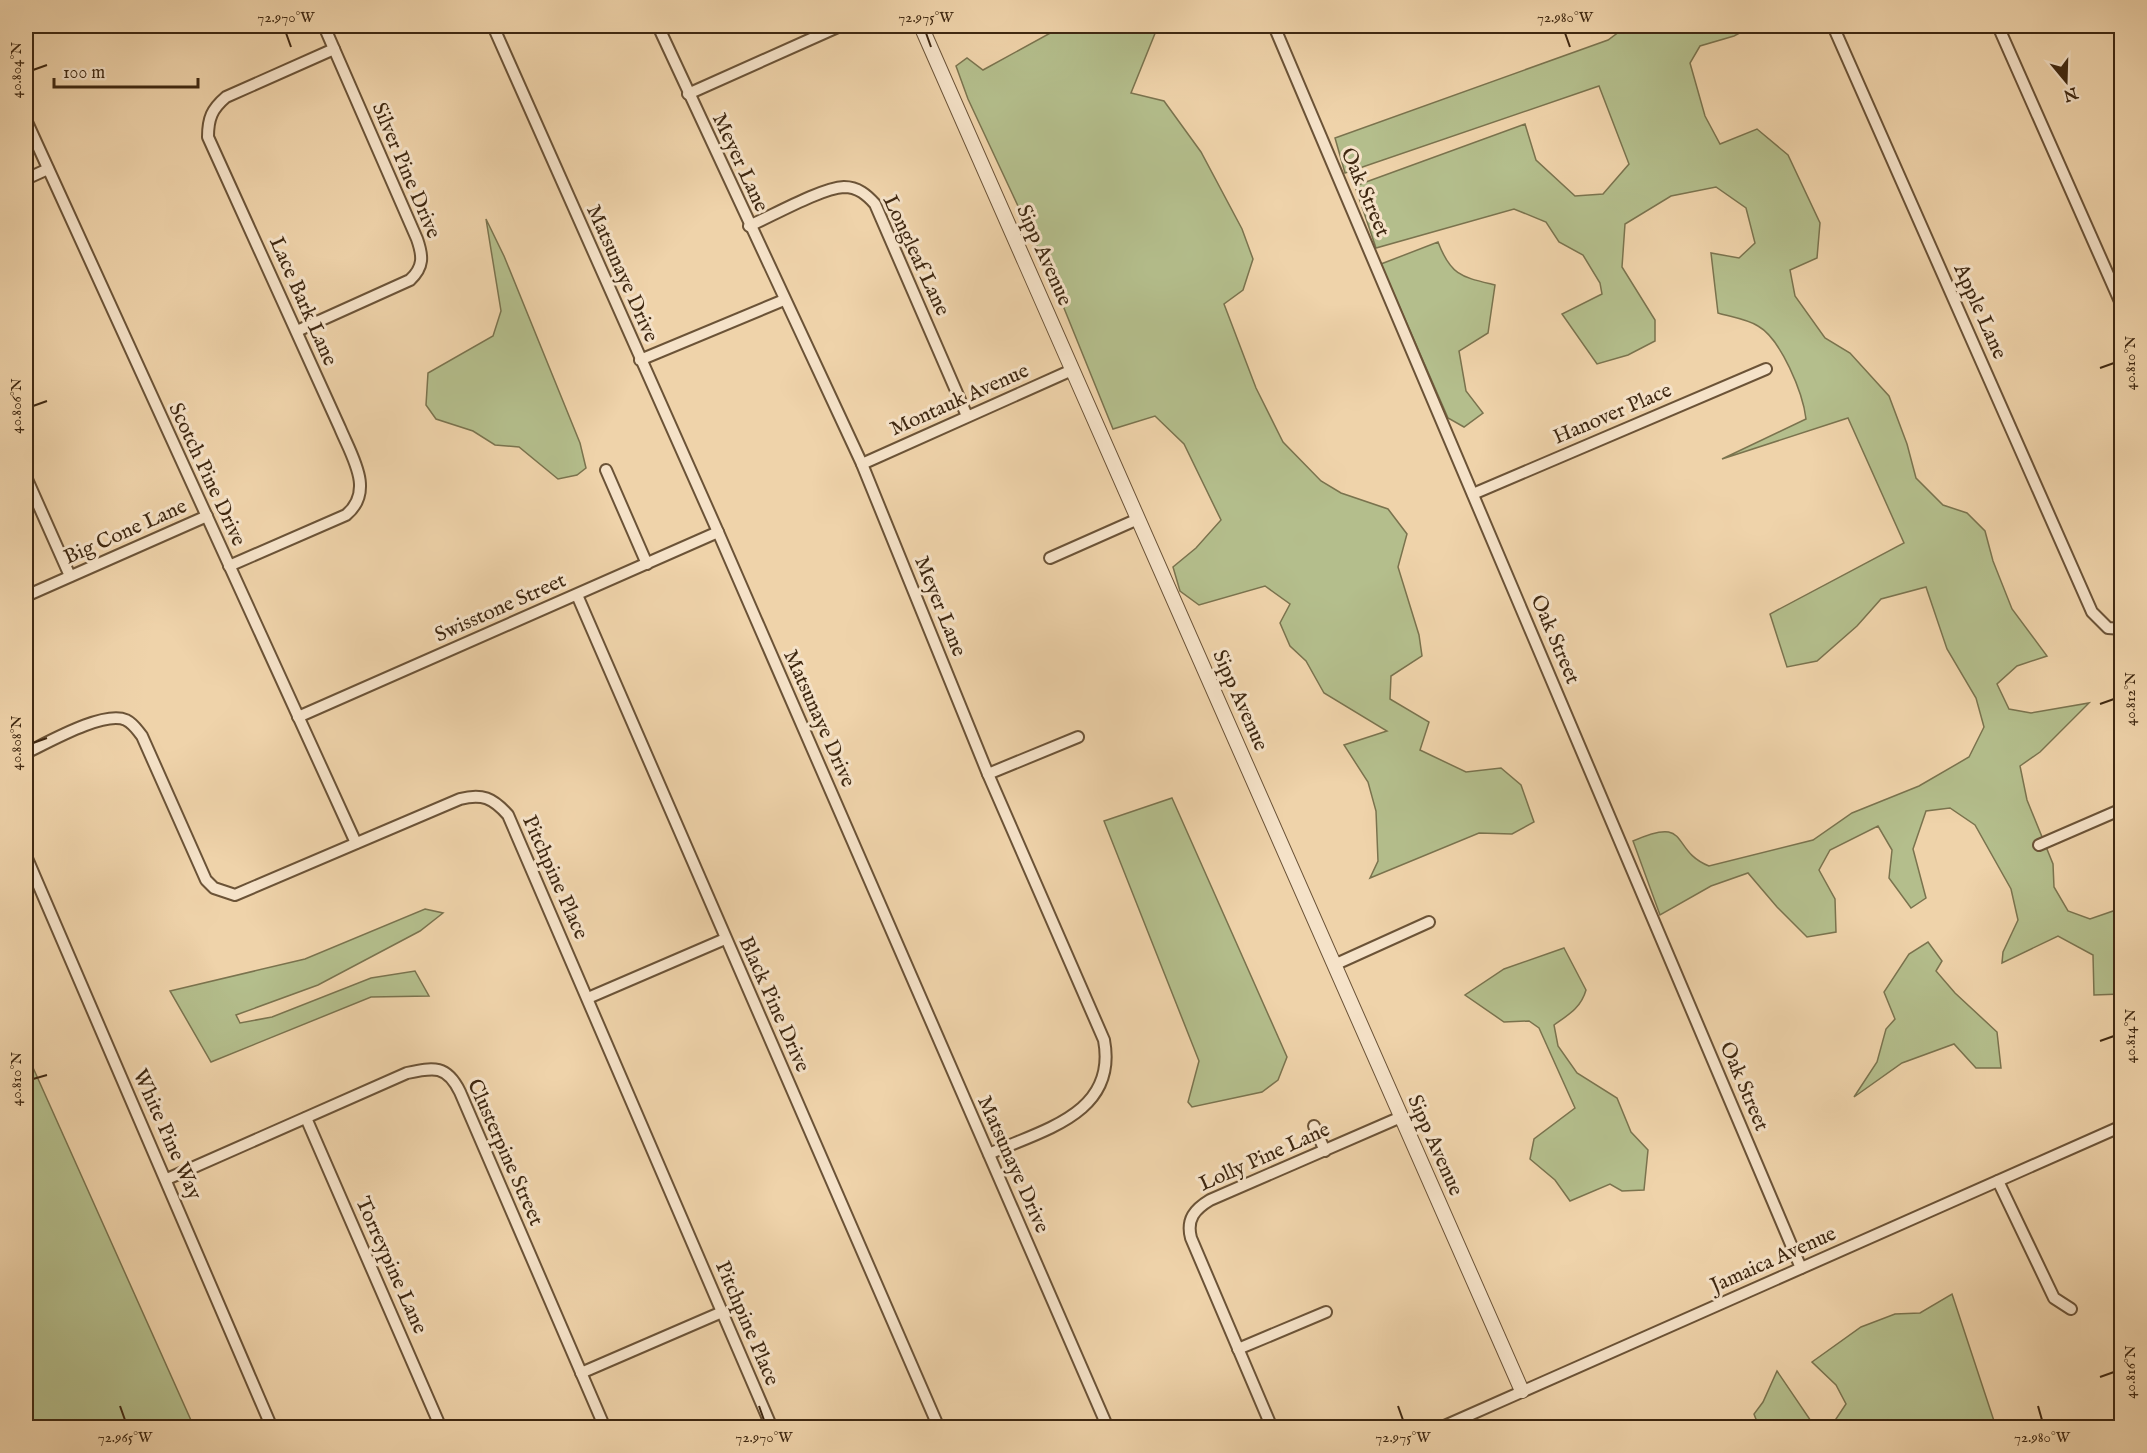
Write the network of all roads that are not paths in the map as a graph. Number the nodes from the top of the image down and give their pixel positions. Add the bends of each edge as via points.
1 (324, 26) edge
2 (493, 26) edge
3 (657, 26) edge
4 (840, 26) edge
5 (921, 26) edge
6 (1274, 26) edge
7 (1833, 26) edge
8 (1998, 26) edge
9 (334, 49) junction
10 (688, 94) junction
11 (26, 120) edge
12 (48, 169) junction
13 (26, 179) edge
14 (749, 226) junction
15 (784, 300) junction
16 (2121, 306) edge
17 (297, 331) junction
18 (640, 360) junction
19 (1072, 369) junction
20 (1766, 369) dead end
21 (967, 416) junction
22 (862, 464) junction
23 (606, 470) dead end
24 (26, 477) edge
25 (1473, 494) junction
26 (207, 516) junction
27 (1138, 519) junction
28 (718, 532) junction
29 (1050, 558) dead end
30 (647, 564) junction
31 (229, 566) junction
32 (70, 576) junction
33 (577, 595) junction
34 (26, 596) edge
35 (2121, 629) edge
36 (298, 717) junction
37 (1078, 737) dead end
38 (26, 753) edge
39 (988, 774) junction
40 (2121, 809) edge
41 (356, 843) junction
42 (2039, 845) dead end
43 (26, 856) edge
44 (1429, 922) dead end
45 (725, 939) junction
46 (1334, 965) junction
47 (588, 998) junction
48 (1401, 1117) junction
49 (306, 1118) junction
50 (1314, 1126) dead end
51 (2121, 1126) edge
52 (1325, 1151) junction
53 (989, 1154) junction
54 (167, 1179) junction
55 (1998, 1181) junction
56 (1801, 1268) junction
57 (2071, 1309) dead end
58 (722, 1312) junction
59 (1326, 1312) dead end
60 (1238, 1349) junction
61 (581, 1373) junction
62 (1522, 1391) junction
63 (272, 1428) edge
64 (441, 1428) edge
65 (605, 1428) edge
66 (772, 1428) edge
67 (939, 1428) edge
68 (1108, 1428) edge
69 (1272, 1428) edge
70 (1440, 1428) edge

1 - 9 street, Silver Pine Drive
2 - 18 street, Matsunaye Drive
3 - 10 street, Meyer Lane
4 - 10 street
5 - 19 street, Sipp Avenue
6 - 25 street, Oak Street
7 - 35 street, Apple Lane via 2092,612 2108,628
8 - 16 street
9 - 17 street, Silver Pine Drive via 417,239 422,260 419,271 410,280
9 - 17 street, Lace Bark Lane via 226,97 212,109 208,124 208,137
10 - 14 street, Meyer Lane
11 - 12 street, Scotch Pine Drive
12 - 13 street
12 - 26 street, Scotch Pine Drive
14 - 15 street, Meyer Lane
14 - 21 street, Longleaf Lane via 826,192 845,187 865,192 875,204
15 - 18 street
15 - 22 street, Meyer Lane
17 - 31 street, Lace Bark Lane via 358,473 361,495 357,506 346,515
18 - 28 street, Matsunaye Drive
19 - 21 street, Montauk Avenue
19 - 27 street, Sipp Avenue
20 - 25 street, Hanover Place
21 - 22 street, Montauk Avenue
22 - 39 street, Meyer Lane
23 - 30 street
24 - 32 street
25 - 56 street, Oak Street
26 - 31 street, Scotch Pine Drive
26 - 32 street, Big Cone Lane
27 - 29 street
27 - 46 street, Sipp Avenue
28 - 30 street, Swisstone Street
28 - 53 street, Matsunaye Drive
30 - 33 street, Swisstone Street
31 - 36 street, Scotch Pine Drive
32 - 34 street, Big Cone Lane
33 - 36 street, Swisstone Street
33 - 45 street, Black Pine Drive
36 - 41 street, Scotch Pine Drive
37 - 39 street
38 - 41 street, Pitchpine Place via 97,721 124,719 134,725 206,880 225,894 249,892
39 - 53 street, Meyer Lane via 1104,1040 1108,1059 1104,1080 1079,1113
40 - 42 street
41 - 47 street, Pitchpine Place via 474,795 498,804 508,815
43 - 54 street, White Pine Way
44 - 46 street
45 - 47 street
45 - 67 street, Black Pine Drive
46 - 48 street, Sipp Avenue
47 - 58 street, Pitchpine Place
48 - 52 street, Lolly Pine Lane
48 - 62 street, Sipp Avenue
49 - 54 street, Clusterpine Street
49 - 61 street, Clusterpine Street via 408,1073 428,1068 441,1070 454,1079
49 - 64 street, Torreypine Lane
50 - 52 street
51 - 55 street, Jamaica Avenue
52 - 60 street, Lolly Pine Lane via 1210,1200 1198,1207 1191,1218 1191,1238
53 - 68 street, Matsunaye Drive
54 - 63 street, White Pine Way
55 - 56 street, Jamaica Avenue
55 - 57 street via 2054,1298
56 - 62 street, Jamaica Avenue
58 - 61 street
58 - 66 street, Pitchpine Place
59 - 60 street
60 - 69 street, Lolly Pine Lane
61 - 65 street, Clusterpine Street
62 - 70 street, Jamaica Avenue

